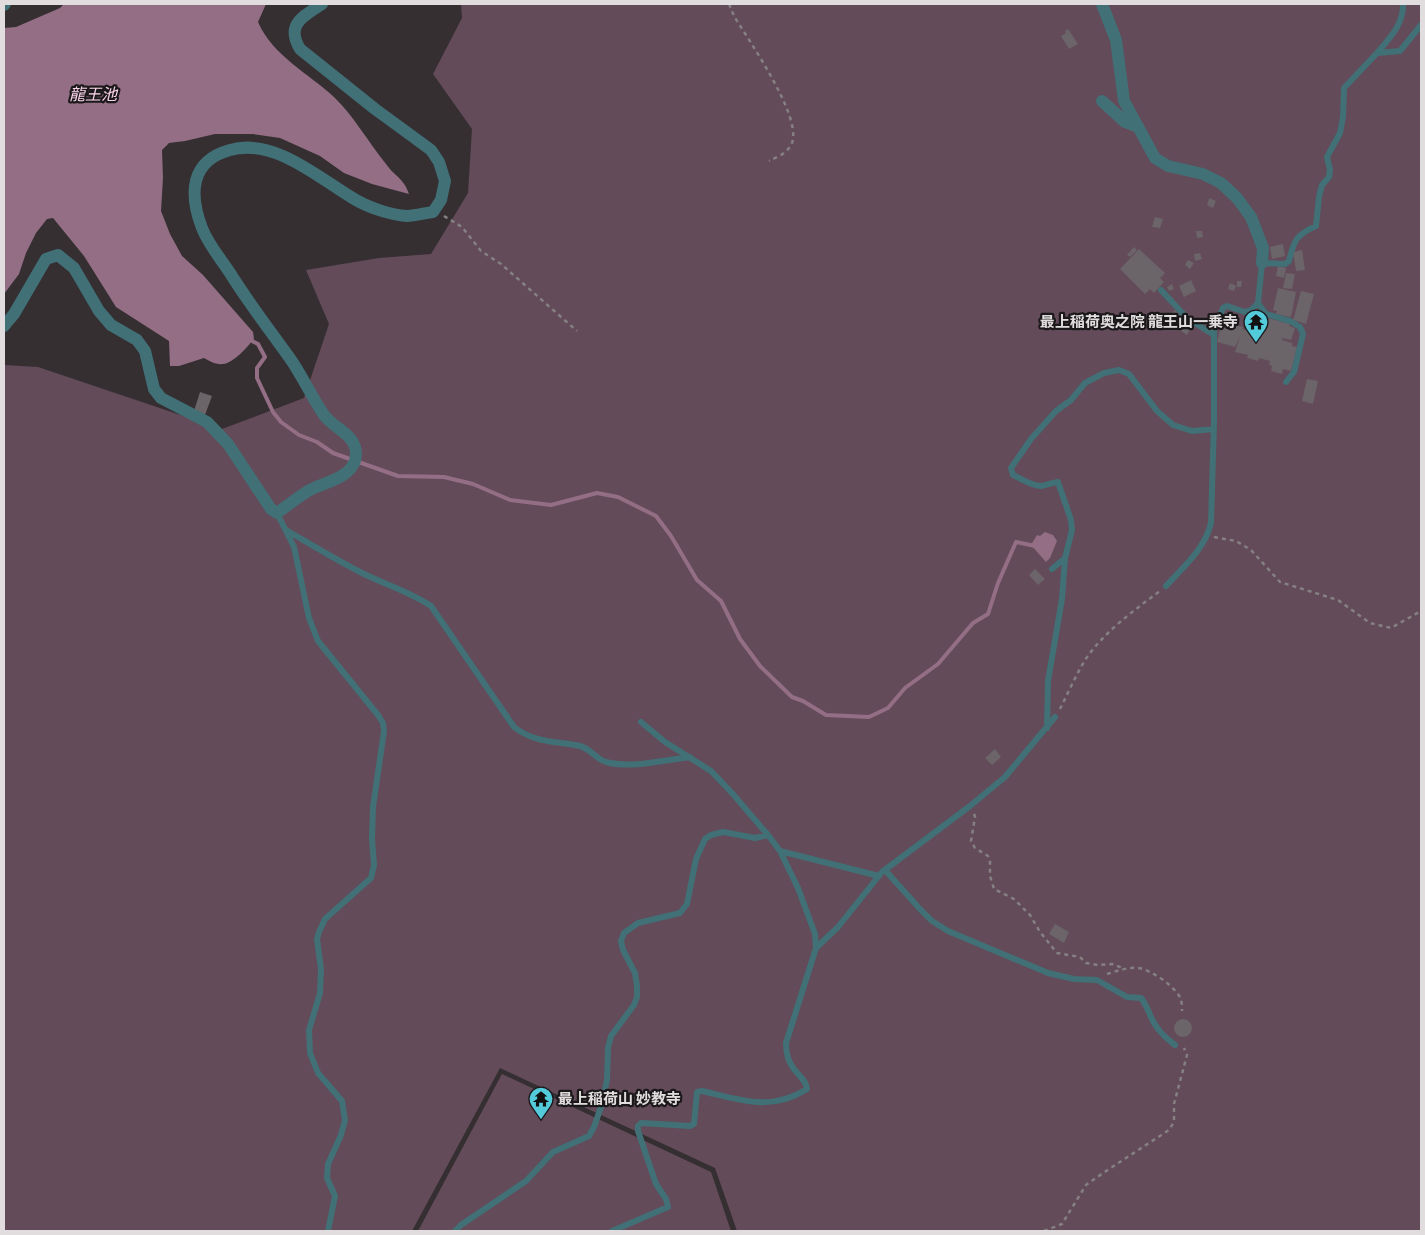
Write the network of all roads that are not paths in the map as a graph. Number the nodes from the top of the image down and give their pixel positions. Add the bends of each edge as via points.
1 (322, 4) edge
2 (1102, 4) edge
3 (1403, 4) edge
4 (1421, 26) edge
5 (1377, 53) junction
6 (1102, 101) dead end
7 (1138, 127) junction
8 (1262, 263) junction
9 (1161, 290) dead end
10 (1258, 303) junction
11 (4, 326) edge
12 (1214, 335) junction
13 (1286, 382) dead end
14 (1214, 429) junction
15 (277, 513) junction
16 (285, 529) junction
17 (1065, 558) junction
18 (1052, 569) dead end
19 (1166, 586) road end
20 (1055, 717) road end
21 (641, 722) dead end
22 (1047, 728) junction
23 (691, 757) junction
24 (768, 835) junction
25 (780, 851) junction
26 (885, 870) junction
27 (879, 876) junction
28 (816, 948) junction
29 (1176, 1045) road end
30 (328, 1231) edge
31 (455, 1231) edge
32 (612, 1231) edge

1 - 15 street via 300,18 295,26 294,40 300,49 431,150 445,181 441,200 433,212 408,216 385,212 358,201 280,154 253,147 223,152 200,167 194,186 202,229 297,368 325,416 351,438 356,454 352,467 343,475 309,490
2 - 7 street via 1116,40 1124,101
3 - 5 lane via 1402,19
4 - 5 lane via 1400,51
5 - 8 lane via 1344,88 1340,133 1328,157 1329,176 1322,185 1316,226 1296,238 1289,261 1285,264
6 - 7 street via 1125,122
7 - 8 street via 1155,158 1168,166 1203,174 1221,183 1237,198 1251,217 1260,240
8 - 10 lane
9 - 12 lane via 1187,318
10 - 12 lane via 1245,312 1227,306 1223,308
10 - 13 lane via 1266,314 1290,321 1300,327 1303,334 1294,372
11 - 15 street via 46,259 58,255 74,268 111,325 137,340 145,350 154,389 162,398 207,422 228,444 271,509
12 - 14 lane
14 - 17 lane via 1192,431 1173,425 1129,374 1119,370 1104,373 1085,383 1031,439 1011,468 1013,474 1031,484 1043,486 1058,482 1072,530
14 - 19 lane via 1208,536
15 - 16 lane
16 - 23 lane via 365,574 416,595 431,606 514,727 524,735 581,747 601,760 616,764
16 - 30 lane via 294,547 309,618 318,641 384,722 373,807 374,865 371,878 325,919 317,939 320,993 309,1030 310,1053 318,1074 342,1101 345,1120 342,1135 328,1164 327,1178 335,1196
17 - 18 lane
17 - 22 lane via 1062,599 1048,681
20 - 22 lane
21 - 23 lane via 665,742
22 - 26 lane via 1005,777
23 - 24 lane via 727,787
24 - 25 lane
24 - 31 lane via 755,838 723,832 705,838 696,859 687,904 680,913 638,923 624,932 621,941 635,974 636,997 634,1005 611,1036 602,1104 589,1136 553,1152 526,1181
25 - 27 lane
25 - 28 lane via 798,888 815,934
26 - 27 lane
26 - 29 lane via 932,921 948,931 1048,973 1097,980 1127,997 1141,998 1161,1034
27 - 28 lane via 838,927
28 - 32 lane via 786,1043 792,1067 808,1090 776,1102 755,1103 702,1091 697,1092 694,1124 641,1123 638,1131 656,1184 668,1207

